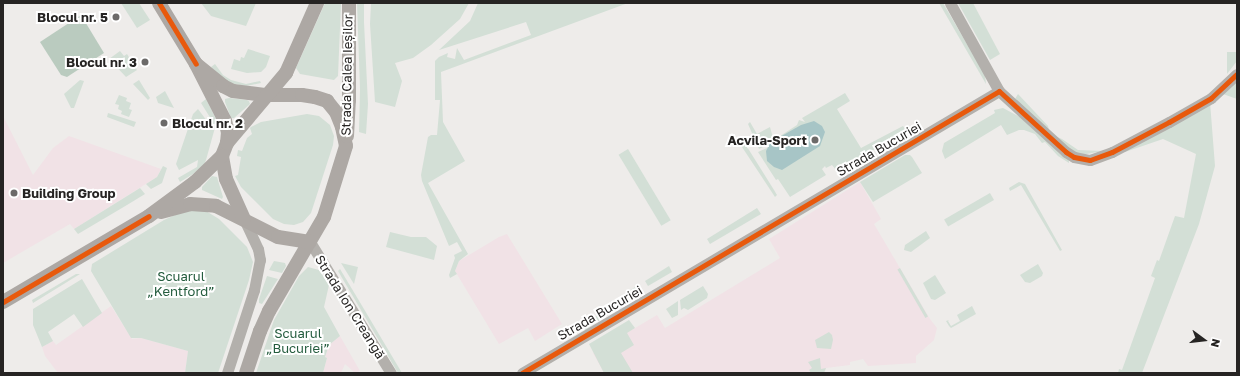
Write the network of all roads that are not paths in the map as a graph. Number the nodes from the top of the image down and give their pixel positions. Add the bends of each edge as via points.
1 (159, 3) edge
2 (317, 3) edge
3 (349, 3) edge
4 (950, 3) edge
5 (196, 64) junction
6 (1237, 74) edge
7 (999, 91) junction
8 (267, 95) junction
9 (346, 146) junction
10 (225, 149) junction
11 (149, 216) junction
12 (244, 219) junction
13 (310, 242) junction
14 (3, 302) edge
15 (227, 373) edge
16 (246, 373) edge
17 (391, 373) edge
18 (522, 373) edge

1 - 5 main road
2 - 8 main road via 286,73
3 - 9 main road, Strada Calea Ieșilor via 350,100
4 - 7 street
5 - 8 main road via 233,91
5 - 10 main road via 225,121 228,132
6 - 7 street via 1211,98 1170,122 1112,152 1090,160 1074,157 1066,152
7 - 18 street, Strada Bucuriei
8 - 9 main road via 315,96 327,101 336,112
8 - 10 main road
9 - 13 main road via 329,205 320,227
10 - 11 main road via 195,182
10 - 12 main road via 226,179
11 - 12 main road via 178,206 203,204 216,206
11 - 14 main road
12 - 13 main road via 278,237
12 - 15 street via 258,249 259,270
13 - 16 main road via 269,311
13 - 17 street, Strada Ion Creangă

